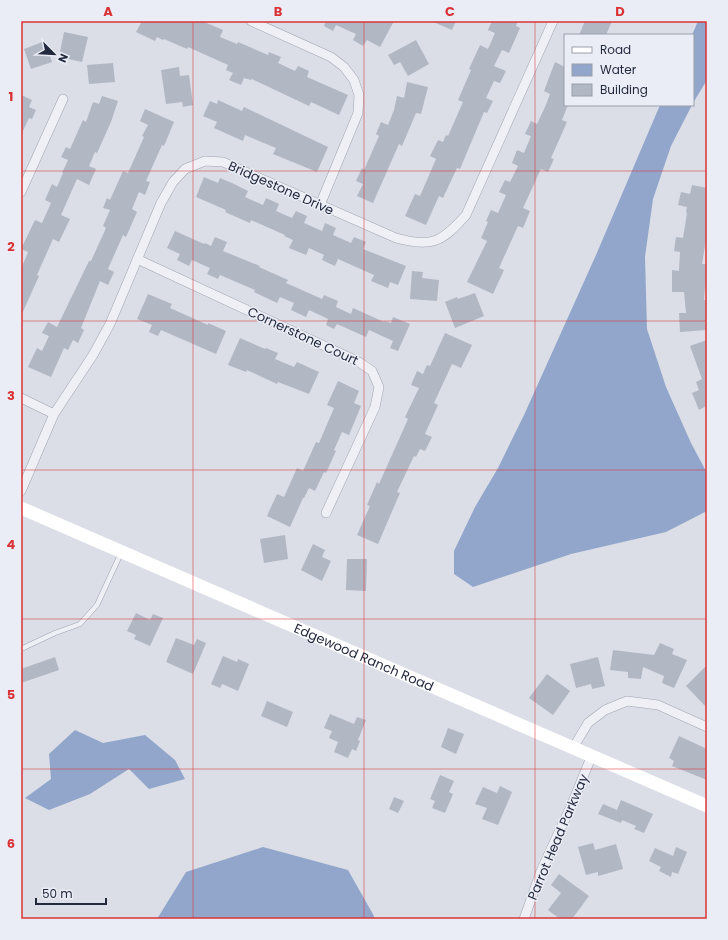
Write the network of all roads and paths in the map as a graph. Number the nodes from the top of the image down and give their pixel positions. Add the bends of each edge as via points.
1 (251, 21) edge
2 (553, 21) edge
3 (63, 99) dead end
4 (21, 192) edge
5 (320, 205) junction
6 (137, 259) junction
7 (21, 398) edge
8 (54, 414) junction
9 (21, 491) edge
10 (21, 508) edge
11 (326, 513) dead end
12 (122, 552) junction
13 (21, 649) edge
14 (707, 727) edge
15 (573, 748) junction
16 (592, 755) junction
17 (707, 806) edge
18 (524, 919) edge

1 - 5 street via 331,57 344,67 354,80 359,95 358,113
2 - 5 street, Bridgestone Drive via 466,215 453,230 433,242 413,243
3 - 4 street
5 - 6 street, Bridgestone Drive via 223,162 206,161 185,168 173,182
6 - 8 street, Bridgestone Drive via 110,324
6 - 11 street, Cornerstone Court via 359,362 372,371 379,387 375,407
7 - 8 street
8 - 9 street, Bridgestone Drive
10 - 12 street, Edgewood Ranch Road
12 - 13 lane via 97,605 80,624
12 - 15 street, Edgewood Ranch Road
14 - 15 street via 658,705 627,701 605,710 588,723
15 - 16 street, Edgewood Ranch Road
16 - 17 street, Edgewood Ranch Road
16 - 18 street, Parrot Head Parkway via 541,871

